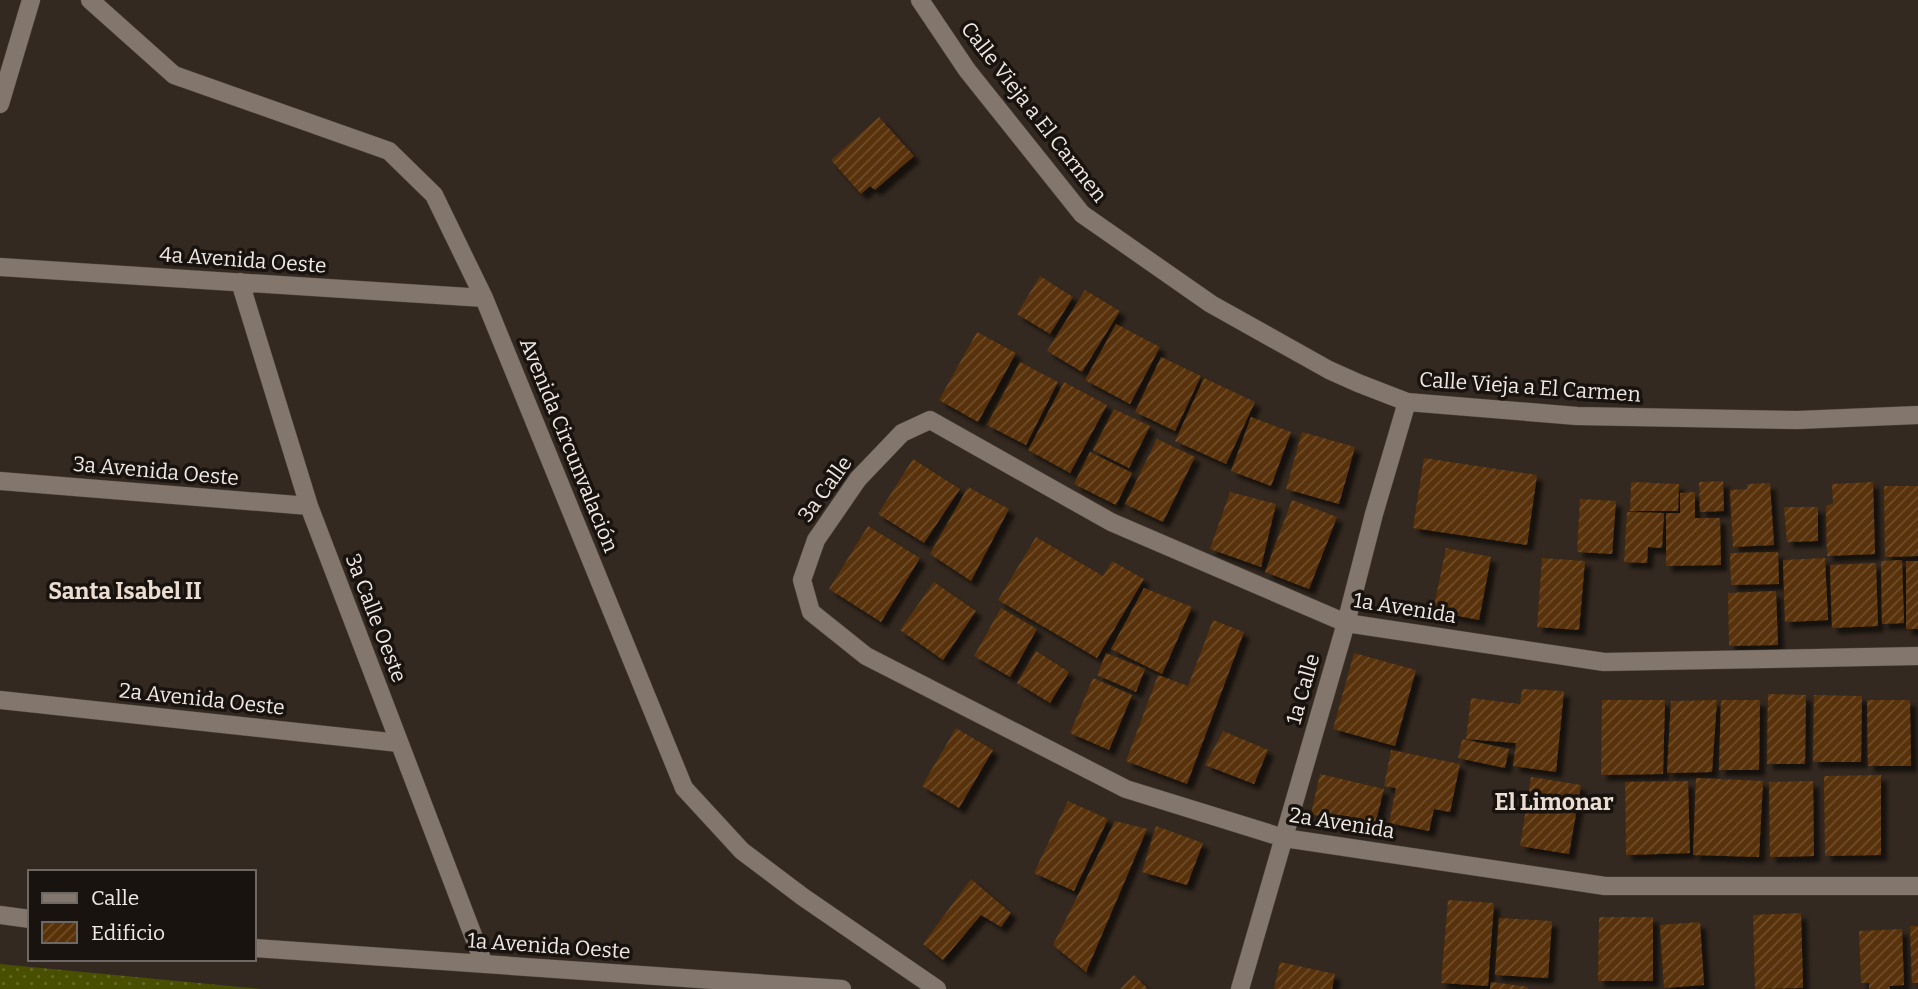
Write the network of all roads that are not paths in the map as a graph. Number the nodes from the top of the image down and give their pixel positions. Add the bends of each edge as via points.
1 (31, 0) edge
2 (90, 0) edge
3 (920, 0) edge
4 (0, 104) edge
5 (0, 267) edge
6 (240, 282) junction
7 (484, 298) junction
8 (1407, 402) junction
9 (1918, 415) edge
10 (930, 420) joint
11 (0, 481) edge
12 (309, 506) junction
13 (811, 612) joint
14 (1346, 623) junction
15 (1918, 656) edge
16 (0, 700) edge
17 (399, 743) junction
18 (1284, 838) junction
19 (1918, 886) edge
20 (0, 915) edge
21 (28, 919) edge
22 (256, 948) edge
23 (484, 964) junction
24 (842, 989) edge
25 (937, 989) edge
26 (1240, 989) edge

1 - 4 street
2 - 7 street, Avenida Circunvalación via 174,75 389,151 434,195
3 - 8 street, Calle Vieja a El Carmen via 967,70 1082,214 1211,304 1329,370
5 - 6 street, 4a Avenida Oeste
6 - 7 street, 4a Avenida Oeste
6 - 12 street, 3a Calle Oeste
7 - 25 street, Avenida Circunvalación via 684,788 742,851
8 - 9 street, Calle Vieja a El Carmen via 1590,416 1798,420
8 - 14 street, 1a Calle
10 - 13 street, 3a Calle via 902,433 858,479 816,540 802,580
10 - 14 street, 1a Avenida via 1111,522
11 - 12 street, 3a Avenida Oeste
12 - 17 street, 3a Calle Oeste
13 - 18 street, 2a Avenida via 866,656 1126,789
14 - 15 street, 1a Avenida via 1604,662
14 - 18 street, 1a Calle
16 - 17 street, 2a Avenida Oeste
17 - 23 street, 3a Calle Oeste
18 - 19 street, 2a Avenida via 1605,886
18 - 26 street, 1a Calle
20 - 21 street
22 - 23 street, 1a Avenida Oeste
23 - 24 street, 1a Avenida Oeste

